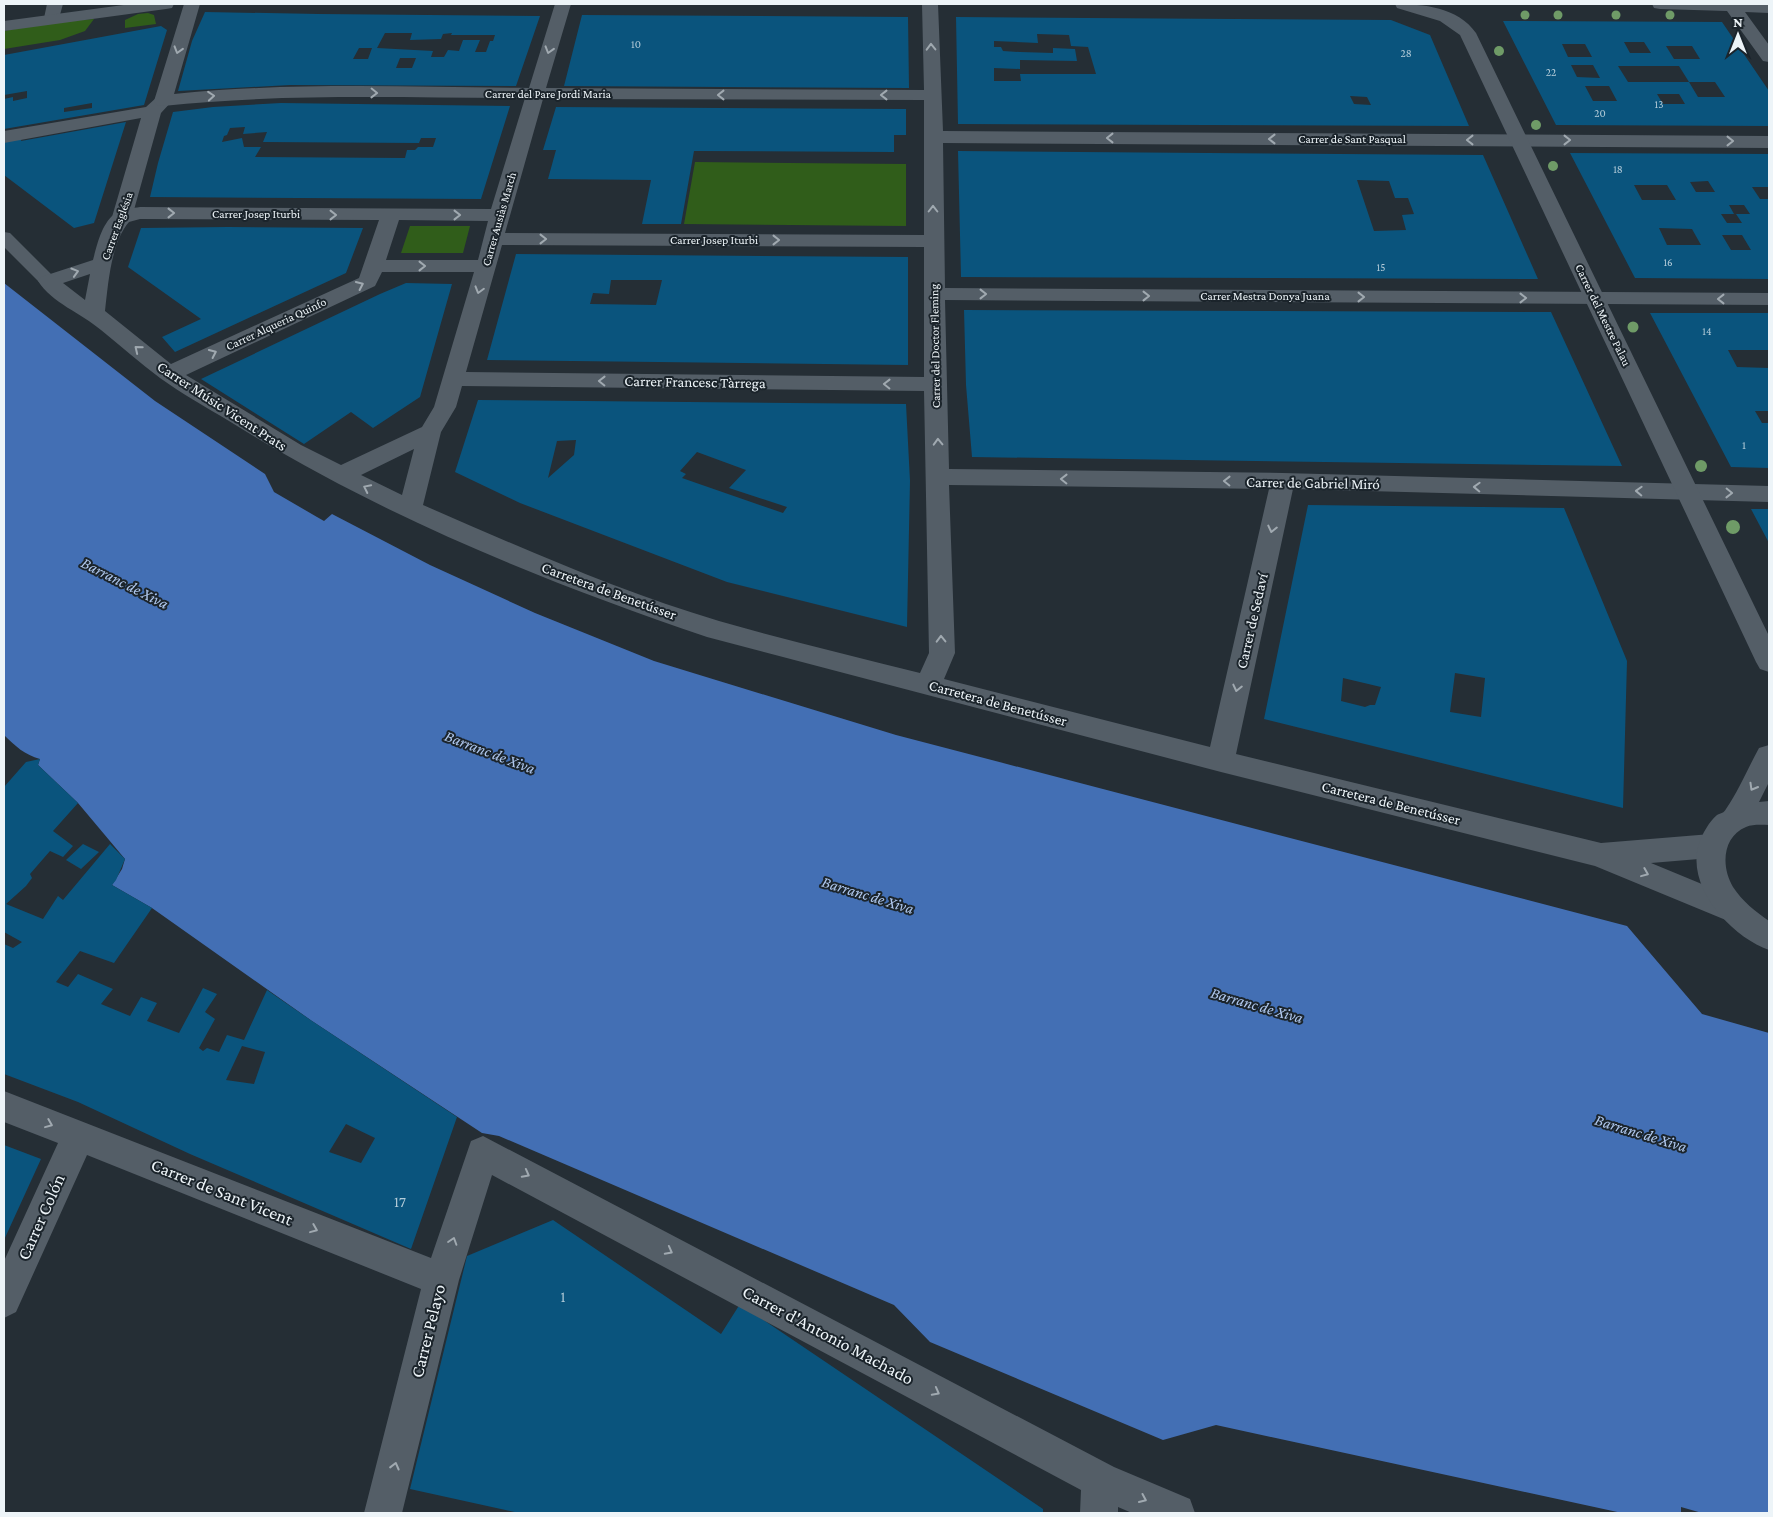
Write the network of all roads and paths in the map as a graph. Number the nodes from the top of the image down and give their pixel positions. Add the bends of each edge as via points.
1 (166, 4) edge
2 (192, 4) edge
3 (563, 4) edge
4 (930, 4) edge
5 (1404, 4) edge
6 (1660, 4) edge
7 (1732, 6) edge
8 (1769, 8) edge
9 (54, 11) edge
10 (4, 26) edge
11 (1769, 57) edge
12 (536, 95) junction
13 (933, 95) junction
14 (157, 106) junction
15 (4, 137) edge
16 (934, 137) junction
17 (1518, 140) junction
18 (1769, 142) edge
19 (391, 215) junction
20 (499, 215) junction
21 (122, 217) junction
22 (4, 237) edge
23 (494, 238) junction
24 (933, 241) junction
25 (102, 264) junction
26 (374, 266) junction
27 (486, 266) junction
28 (48, 280) junction
29 (934, 294) junction
30 (1595, 298) junction
31 (1769, 299) edge
32 (94, 313) junction
33 (168, 374) junction
34 (454, 379) junction
35 (935, 384) junction
36 (430, 432) junction
37 (341, 475) junction
38 (939, 477) junction
39 (1283, 482) junction
40 (1688, 493) junction
41 (1769, 494) edge
42 (410, 509) junction
43 (1769, 662) edge
44 (928, 685) junction
45 (1769, 756) edge
46 (1221, 761) junction
47 (1769, 813) edge
48 (1736, 818) junction
49 (1711, 846) junction
50 (1599, 855) junction
51 (1733, 910) junction
52 (1769, 937) edge
53 (4, 1106) edge
54 (79, 1135) junction
55 (483, 1152) joint
56 (441, 1280) junction
57 (4, 1300) edge
58 (1100, 1496) edge
59 (383, 1513) edge
60 (1176, 1513) edge

1 - 9 street
2 -> 14 street, Carrer Església
3 -> 12 street, Carrer Ausiàs March
13 -> 4 street, Carrer del Doctor Fleming
5 - 17 street, Carrer del Mestre Palau via 1452,20 1467,33
6 - 7 street
7 - 8 street
7 - 11 street
9 - 10 street
13 -> 12 street, Carrer del Pare Jordi Maria
14 -> 12 street, Carrer del Pare Jordi Maria via 218,95 290,92
12 - 20 street, Carrer Ausiàs March
13 - 16 street, Carrer del Doctor Fleming
14 - 15 street, Carrer del Pare Jordi Maria
14 - 21 street, Carrer Església
17 -> 16 street, Carrer de Sant Pasqual
24 -> 16 street, Carrer del Doctor Fleming
17 -> 18 street, Carrer de Sant Pasqual
17 - 30 street, Carrer del Mestre Palau
19 -> 20 street, Carrer Josep Iturbi
21 -> 19 street, Carrer Josep Iturbi via 140,213
19 - 26 street, Carrer Alqueria Quinfo
20 - 23 street, Carrer Ausiàs March
21 - 25 street, Carrer Església via 114,228
22 - 28 lane, Carrer Músic Vicent Prats
23 -> 24 street, Carrer Josep Iturbi
23 - 27 street, Carrer Ausiàs March
24 - 29 street, Carrer del Doctor Fleming
28 -> 25 street
25 - 32 street, Carrer Església
26 -> 27 street
33 -> 26 street, Carrer Alqueria Quinfo via 368,282
27 -> 34 street, Carrer Ausiàs March
28 - 32 street, Carrer Músic Vicent Prats via 78,306
29 -> 30 street, Carrer Mestra Donya Juana
29 - 35 street, Carrer del Doctor Fleming
31 -> 30 street, Carrer Mestra Donya Juana
30 - 40 street, Carrer del Mestre Palau
33 -> 32 street, Carrer Músic Vicent Prats
33 - 37 street, Carrer Músic Vicent Prats via 293,451
35 -> 34 street, Carrer Francesc Tàrrega
34 - 36 street, Carrer Ausiàs March via 445,407
38 -> 35 street, Carrer del Doctor Fleming
36 - 37 street
36 - 42 street, Carrer Ausiàs March
42 -> 37 street, Carrer Músic Vicent Prats
39 -> 38 street, Carrer de Gabriel Miró
44 -> 38 street, Carrer del Doctor Fleming via 942,653
40 -> 39 street, Carrer de Gabriel Miró
39 -> 46 street, Carrer de Sedaví
40 -> 41 street, Carrer de Gabriel Miró
40 - 43 street, Carrer del Mestre Palau
42 - 44 street, Carretera de Benetússer via 535,564 633,602 716,630
44 - 46 street, Carretera de Benetússer
45 -> 48 street
46 - 50 street, Carretera de Benetússer
47 - 48 street via 1757,812
48 - 49 street via 1720,829
49 - 50 street, Carretera de Benetússer
49 - 51 street, Carretera de Benetússer via 1710,867 1718,888
50 -> 51 street, Carretera de Benetússer
51 - 52 street, Carretera de Benetússer
53 -> 54 street, Carrer de Sant Vicent
54 -> 56 street, Carrer de Sant Vicent
54 - 57 street, Carrer Colón
56 -> 55 street, Carrer Pelayo
55 -> 58 street, Carrer d'Antonio Machado
59 -> 56 street, Carrer Pelayo
58 -> 60 street, Carrer d'Antonio Machado

